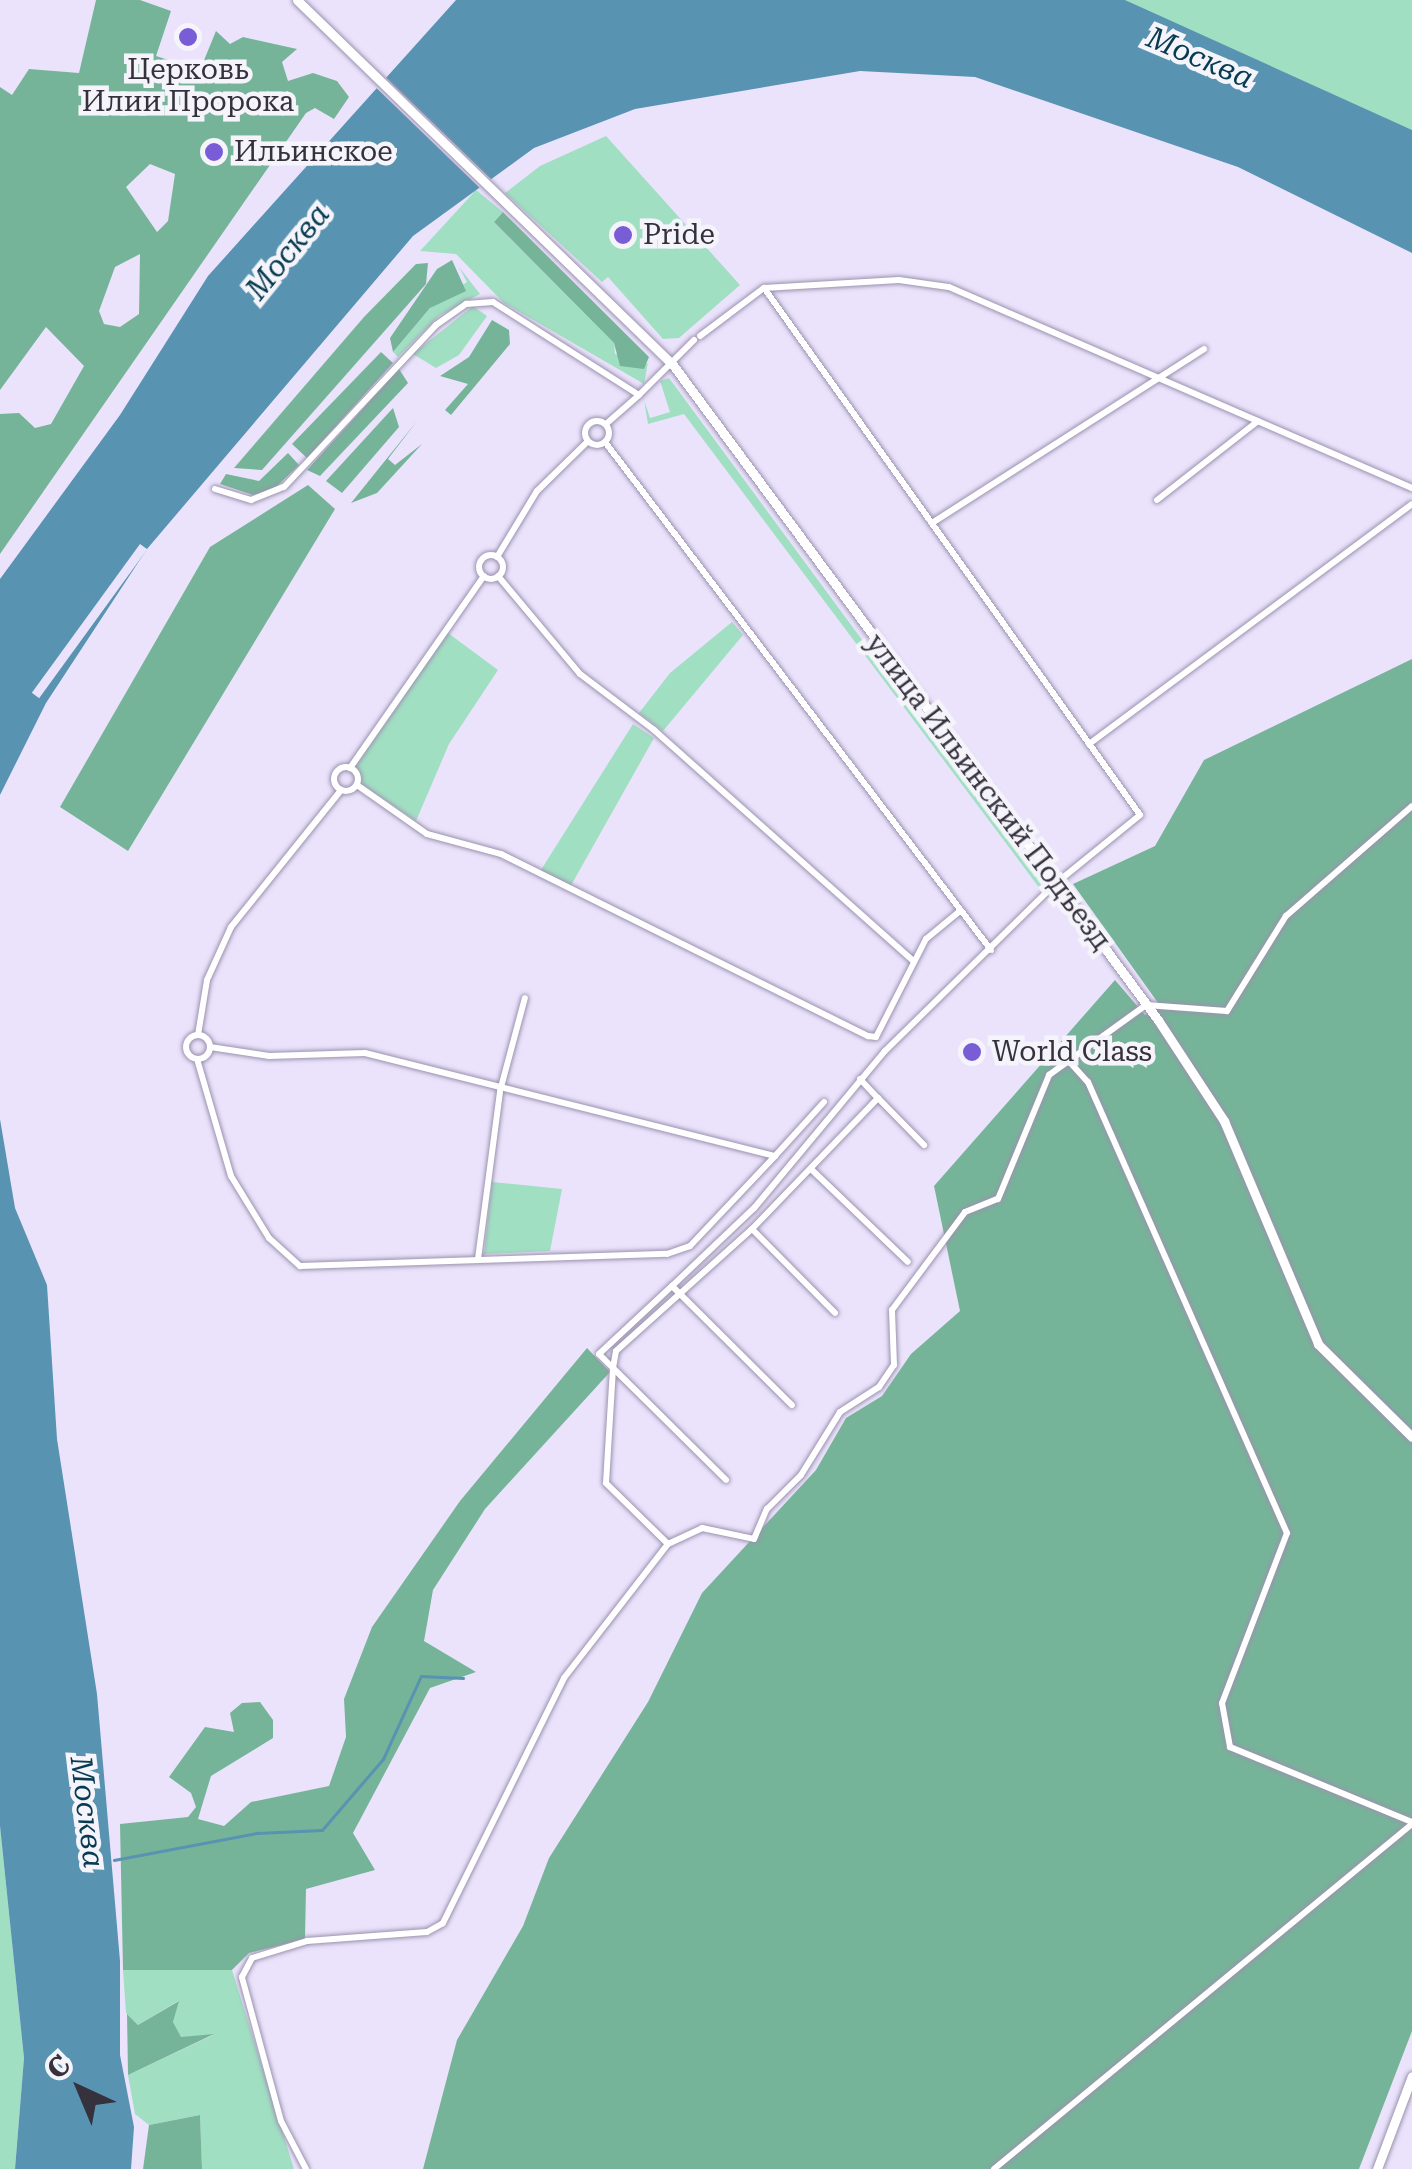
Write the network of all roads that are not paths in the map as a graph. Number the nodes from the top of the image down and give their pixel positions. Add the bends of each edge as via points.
1 (297, 0) edge
2 (764, 288) junction
3 (1204, 349) dead end
4 (674, 365) junction
5 (1158, 378) junction
6 (639, 394) junction
7 (1258, 421) junction
8 (606, 424) junction
9 (588, 440) junction
10 (605, 442) junction
11 (1412, 488) edge
12 (214, 489) dead end
13 (1157, 500) dead end
14 (1412, 504) edge
15 (932, 523) junction
16 (497, 556) junction
17 (484, 576) junction
18 (498, 576) junction
19 (1089, 744) junction
20 (350, 768) junction
21 (357, 785) junction
22 (341, 790) junction
23 (1412, 806) edge
24 (1054, 885) junction
25 (962, 910) junction
26 (991, 950) junction
27 (913, 961) junction
28 (525, 998) dead end
29 (1146, 1005) junction
30 (198, 1036) junction
31 (210, 1047) junction
32 (197, 1059) junction
33 (1067, 1059) junction
34 (860, 1079) junction
35 (500, 1091) junction
36 (878, 1098) junction
37 (824, 1102) dead end
38 (924, 1145) dead end
39 (775, 1156) junction
40 (812, 1169) junction
41 (752, 1229) junction
42 (478, 1259) junction
43 (908, 1262) dead end
44 (672, 1286) junction
45 (680, 1292) junction
46 (834, 1313) dead end
47 (612, 1368) junction
48 (792, 1405) dead end
49 (1412, 1438) edge
50 (726, 1480) dead end
51 (668, 1544) junction
52 (1412, 1824) edge
53 (1412, 2076) edge
54 (306, 2169) edge
55 (994, 2169) edge
56 (1377, 2169) edge

1 - 4 main road, улица Ильинский Подъезд
2 - 4 street via 697,338
2 - 5 street via 934,283
2 - 15 street
3 - 5 street
4 - 6 street
4 - 24 main road, улица Ильинский Подъезд
5 - 7 street
5 - 15 street
6 - 8 street
6 - 12 street via 493,302 478,302 436,325 284,487 251,500
7 - 11 street
7 - 13 street
8 - 9 street via 588,426
8 - 10 street
9 - 10 street
9 - 16 street via 537,491
10 - 25 street
14 - 19 street
15 - 19 street
16 - 17 street via 482,559
16 - 18 street
17 - 18 street
17 - 20 street
18 - 27 street via 580,674 654,730
19 - 24 street via 1140,815
20 - 21 street
20 - 22 street via 334,776
21 - 22 street
21 - 27 street via 428,834 501,854 868,1036 876,1038
22 - 30 street via 231,928 207,980
23 - 29 street via 1286,916 1227,1011
24 - 26 street
24 - 29 main road, улица Ильинский Подъезд
25 - 26 street
25 - 27 street
26 - 34 street
28 - 35 street
29 - 33 street
29 - 49 main road, улица Ильинский Подъезд via 1224,1122 1318,1344
30 - 31 street
30 - 32 street via 186,1049
31 - 32 street
31 - 35 street via 270,1056 365,1053
32 - 42 street via 223,1160 292,1262
33 - 51 street via 1041,1084 1030,1131 998,1199 965,1212 892,1310 894,1365 840,1412 801,1475 767,1508 754,1539 702,1528
33 - 52 street via 1088,1082 1286,1534 1234,1657 1222,1703 1230,1747
34 - 36 street
34 - 44 street via 754,1208
35 - 39 street
35 - 42 street
36 - 38 street
36 - 40 street
37 - 39 street
39 - 42 street via 690,1246 667,1254
40 - 41 street
40 - 43 street
41 - 45 street
41 - 46 street
44 - 45 street
44 - 47 street via 599,1354
45 - 47 street via 616,1351
45 - 48 street
47 - 50 street
47 - 51 street via 606,1483
51 - 54 street via 564,1678 443,1923 426,1932 307,1941 252,1958 243,1969 281,2121
52 - 55 street
53 - 56 main road

